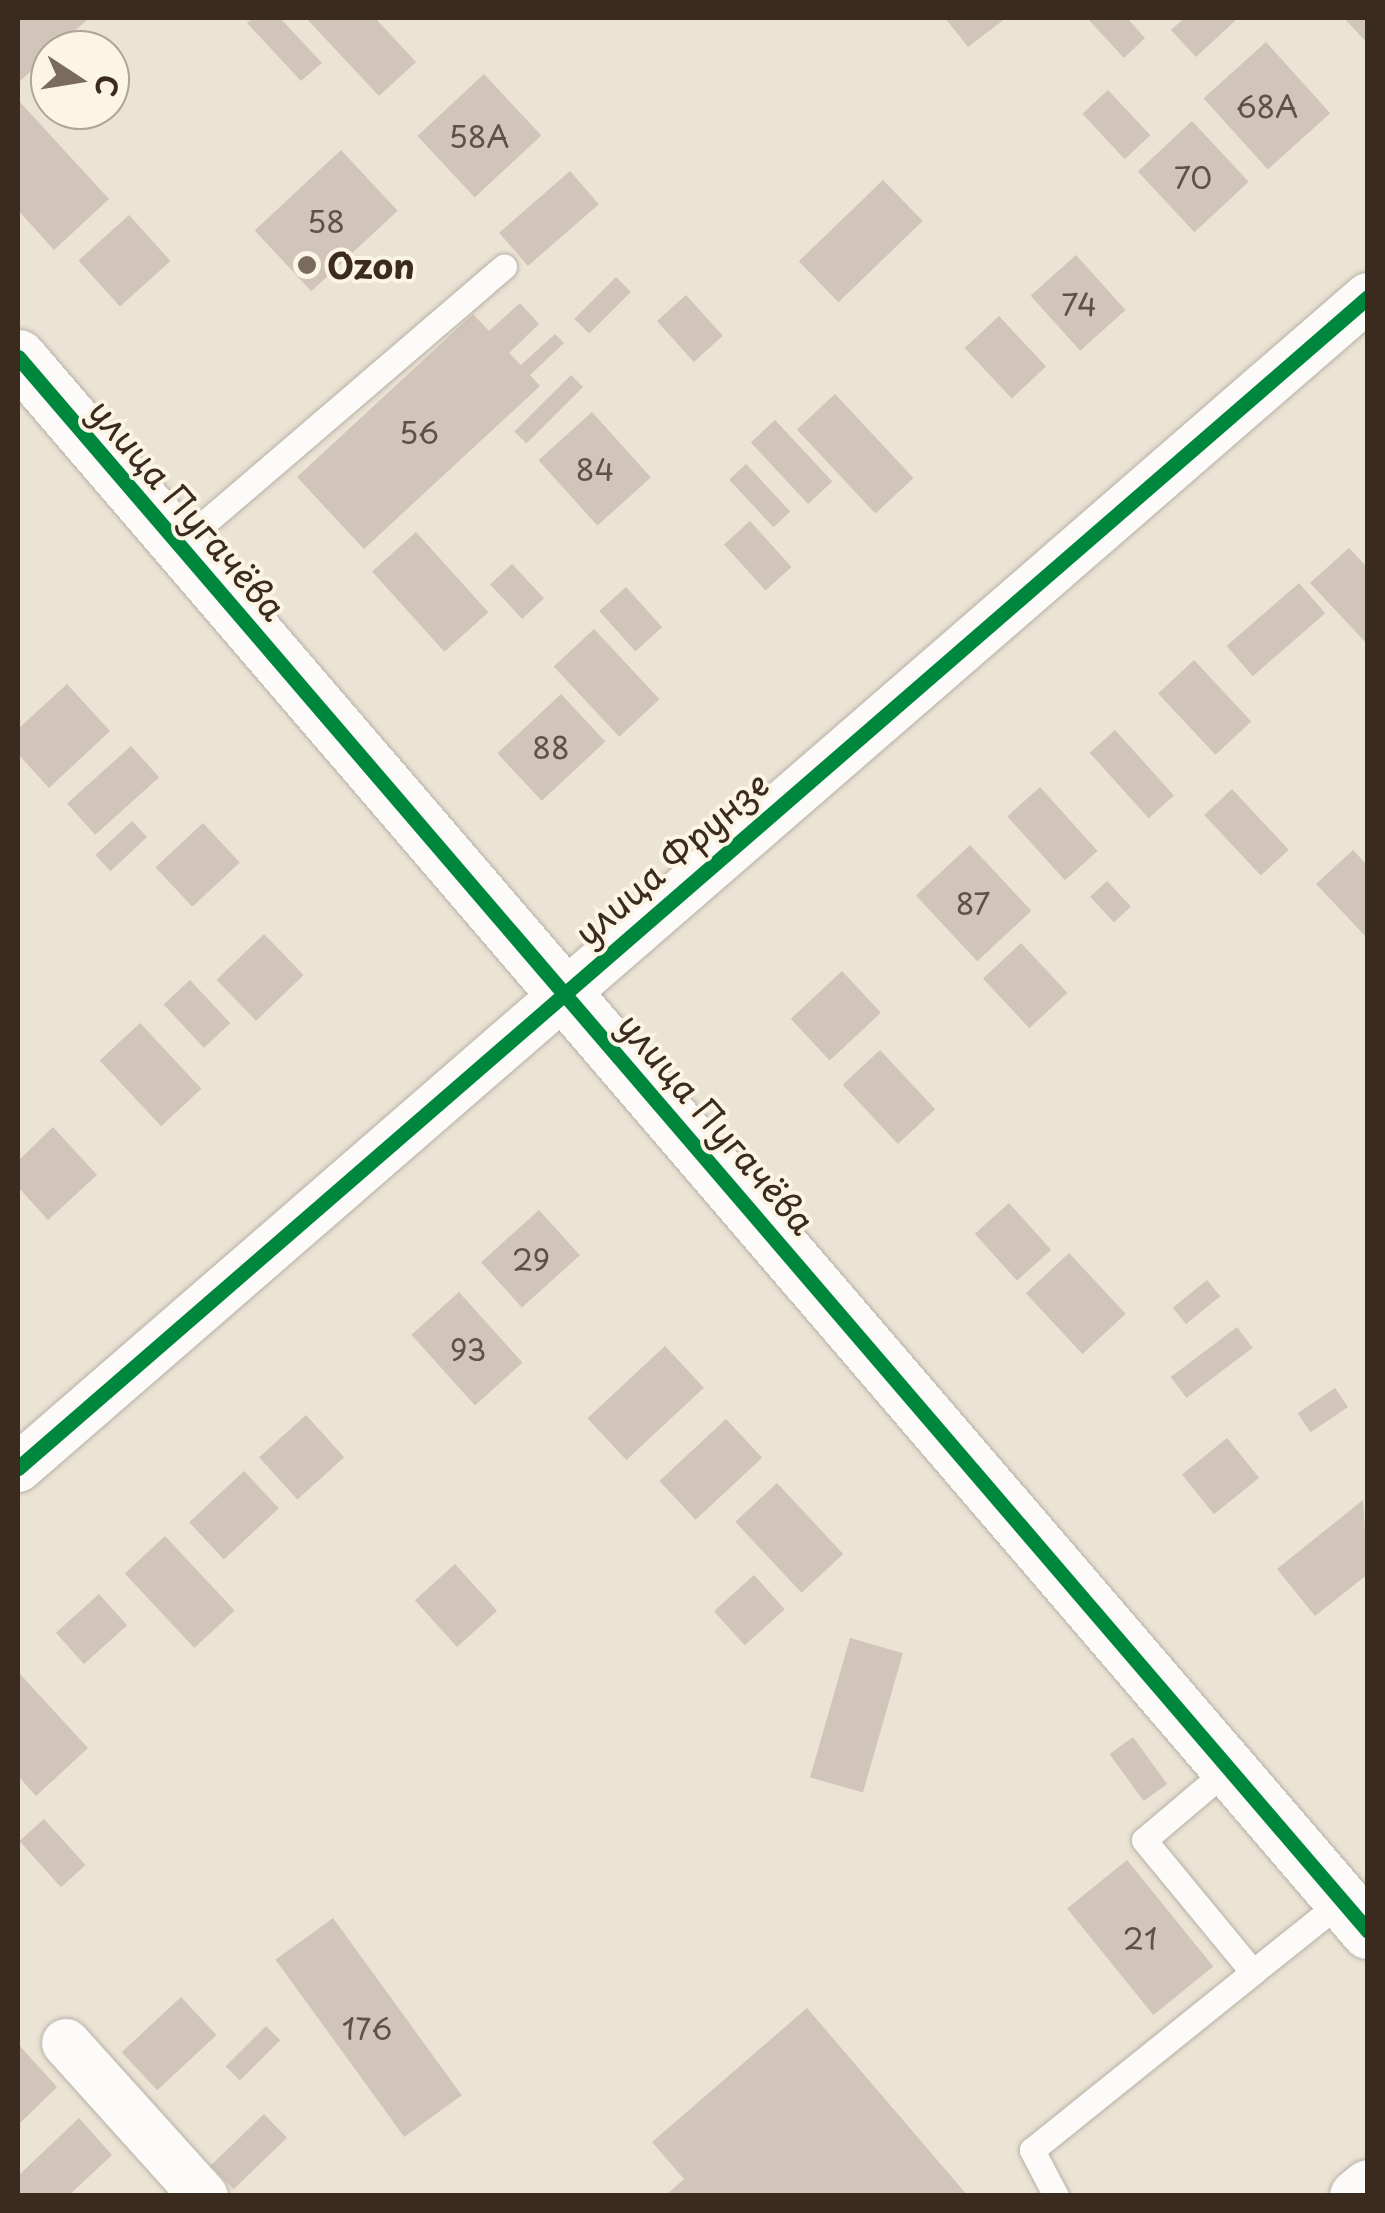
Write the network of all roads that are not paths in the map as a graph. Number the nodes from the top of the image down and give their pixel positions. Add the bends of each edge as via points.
1 (504, 266) dead end
2 (1368, 297) edge
3 (18, 357) edge
4 (180, 544) junction
5 (564, 990) junction
6 (18, 1468) edge
7 (1228, 1768) junction
8 (1355, 1916) edge
9 (1254, 1972) junction
10 (66, 2043) dead end
11 (1368, 2187) edge
12 (204, 2196) edge
13 (1056, 2196) edge
14 (1357, 2196) edge

1 - 4 lane
2 - 5 street, улица Фрунзе
3 - 4 street, улица Пугачёва
4 - 5 street, улица Пугачёва
5 - 6 street, улица Фрунзе
5 - 7 street, улица Пугачёва
7 - 8 street, улица Пугачёва
7 - 9 lane via 1144,1840
8 - 9 lane
9 - 13 lane via 1032,2150
10 - 12 street
11 - 14 street

